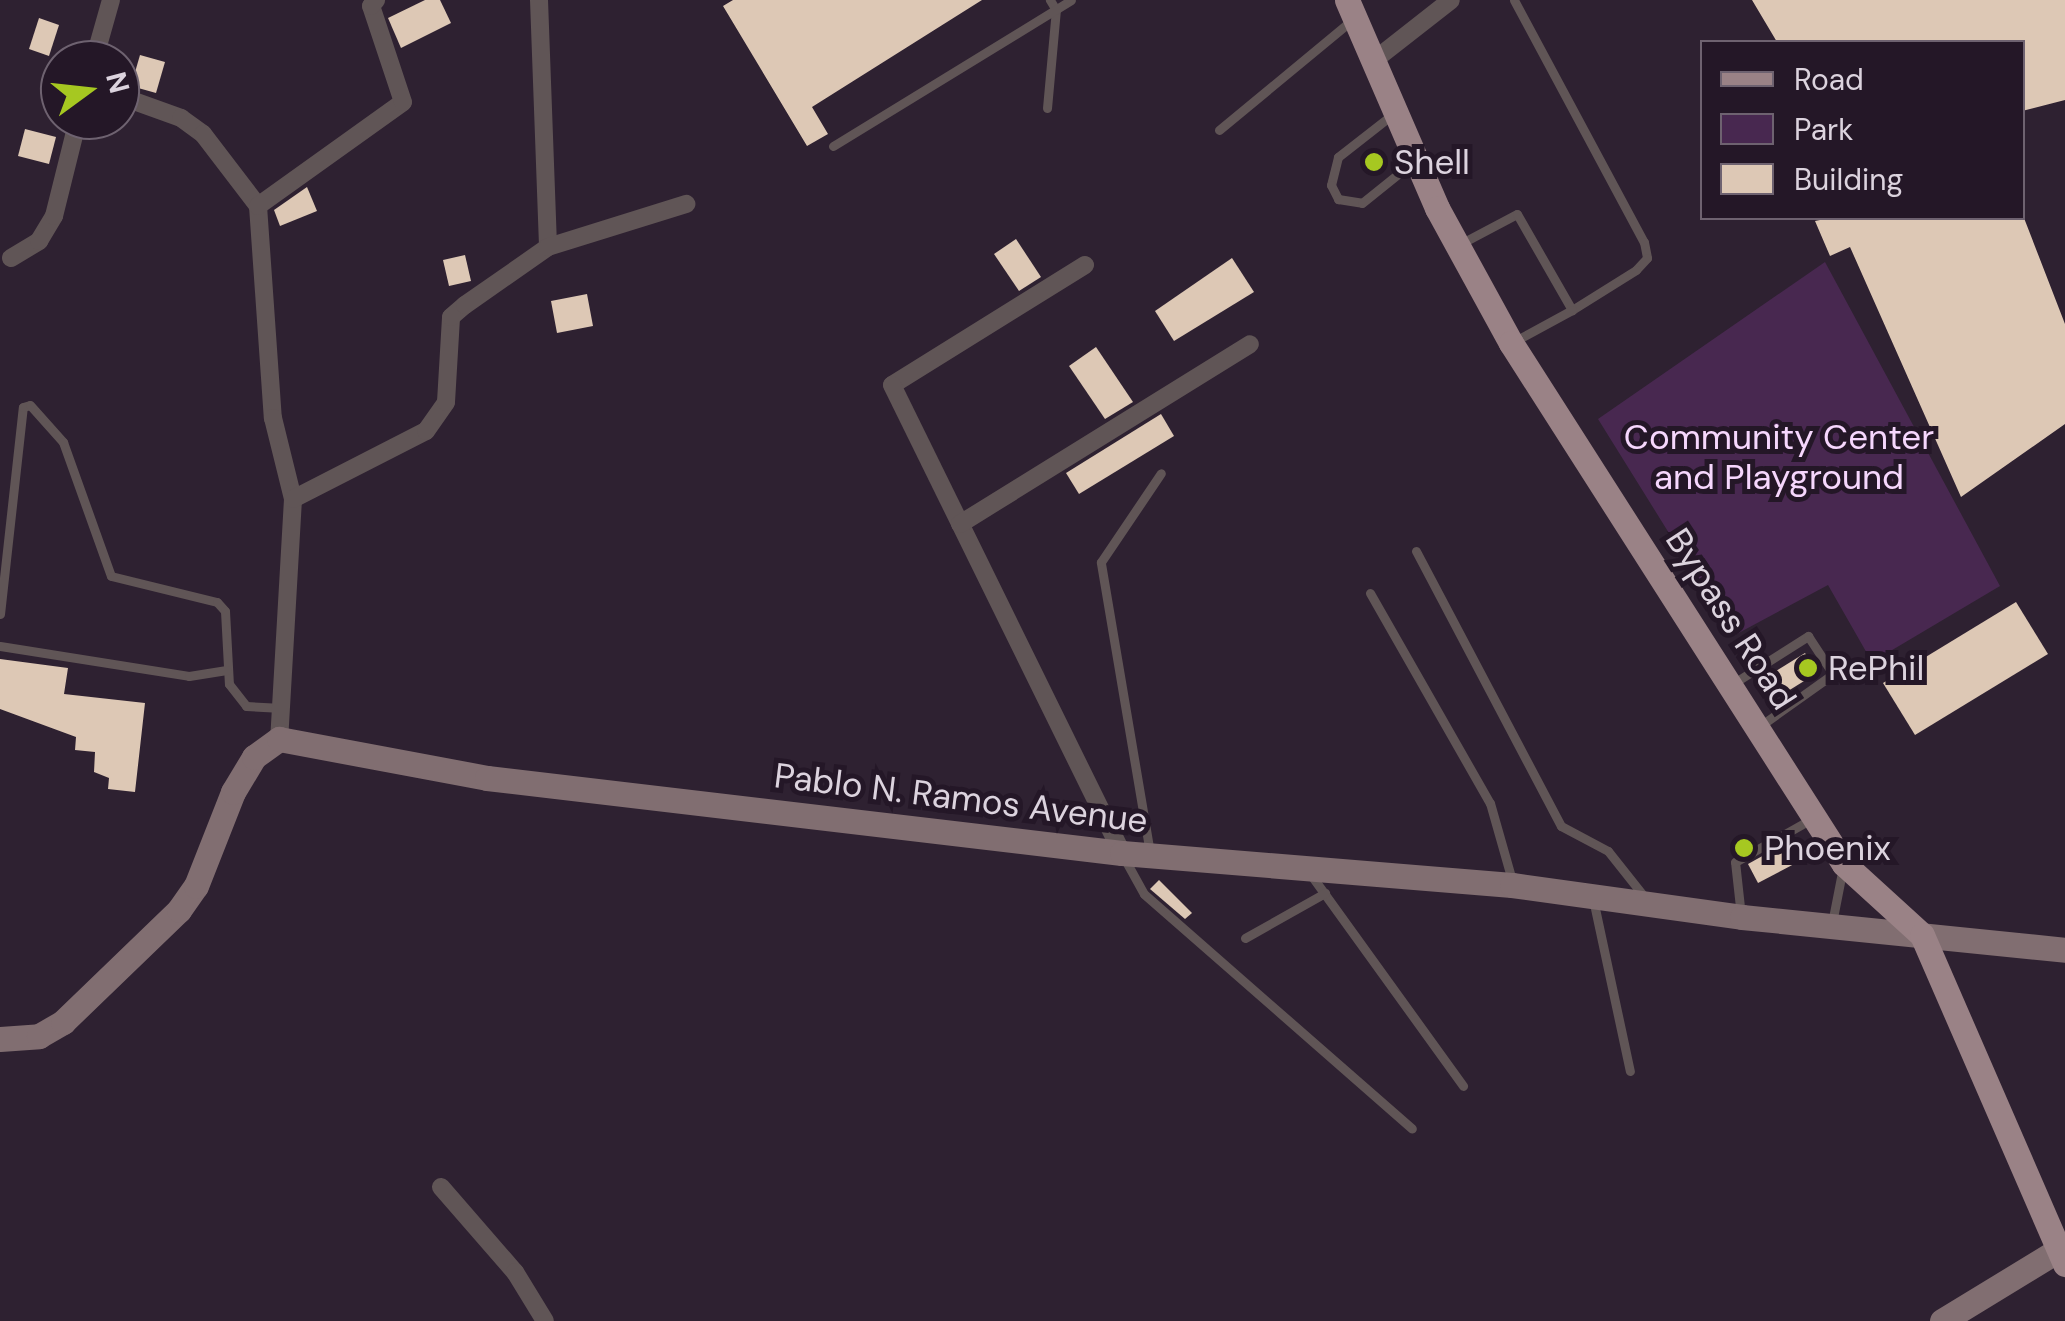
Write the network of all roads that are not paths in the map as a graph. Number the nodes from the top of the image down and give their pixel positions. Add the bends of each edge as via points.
1 (110, 0) edge
2 (376, 0) edge
3 (539, 0) edge
4 (1071, 0) edge
5 (1451, 0) edge
6 (1514, 0) edge
7 (1053, 5) edge
8 (1351, 9) edge
9 (99, 40) edge
10 (1372, 62) junction
11 (140, 103) edge
12 (1047, 108) dead end
13 (1395, 113) junction
14 (1219, 130) dead end
15 (73, 140) edge
16 (833, 146) dead end
17 (1416, 160) junction
18 (686, 204) dead end
19 (258, 206) junction
20 (1458, 246) junction
21 (548, 247) junction
22 (11, 258) dead end
23 (1085, 265) dead end
24 (1572, 310) junction
25 (1250, 344) dead end
26 (1511, 344) junction
27 (1161, 473) dead end
28 (293, 499) junction
29 (960, 524) junction
30 (1416, 551) dead end
31 (1370, 593) dead end
32 (0, 614) edge
33 (0, 646) edge
34 (226, 670) junction
35 (1731, 684) junction
36 (282, 708) junction
37 (1760, 726) junction
38 (279, 739) junction
39 (1815, 817) junction
40 (1122, 854) junction
41 (1150, 856) junction
42 (1844, 864) junction
43 (1306, 868) junction
44 (1512, 885) junction
45 (1325, 893) junction
46 (1593, 896) junction
47 (1651, 905) junction
48 (1742, 917) junction
49 (1832, 923) junction
50 (1922, 935) junction
51 (1245, 938) dead end
52 (2065, 950) edge
53 (0, 1039) edge
54 (1630, 1071) dead end
55 (1463, 1086) dead end
56 (1412, 1129) dead end
57 (441, 1187) dead end
58 (2062, 1254) edge
59 (546, 1321) edge
60 (1942, 1321) edge

1 - 9 street
2 - 19 street via 372,6 404,102
3 - 21 street
4 - 7 lane
5 - 10 street
6 - 24 lane via 1644,242 1646,258 1636,270
7 - 12 lane
7 - 16 lane
8 - 10 main road, Bypass Road
8 - 14 lane
10 - 13 main road, Bypass Road
11 - 19 street via 203,134
13 - 17 main road, Bypass Road
13 - 17 lane via 1338,157 1331,185 1338,199 1362,203
15 - 22 street via 54,216 39,241
17 - 20 main road, Bypass Road
18 - 21 street
19 - 28 street via 273,418
20 - 24 lane via 1517,214
20 - 26 main road, Bypass Road
21 - 28 street via 452,316 446,402 426,430
23 - 29 street via 892,386
24 - 26 lane
25 - 29 street
26 - 35 main road, Bypass Road
27 - 41 lane via 1101,562
28 - 36 street
29 - 40 street
30 - 47 lane via 1560,826 1608,851
31 - 44 lane via 1490,803
32 - 34 lane via 23,407 30,405 74,466 111,576 216,602 225,612
33 - 34 lane via 189,676
34 - 36 lane via 246,706
35 - 37 main road, Bypass Road
35 - 37 lane via 1808,636 1833,674
36 - 38 street
37 - 39 main road, Bypass Road
38 - 40 street, Pablo N. Ramos Avenue via 488,778
38 - 53 street via 254,757 232,792 196,886 179,910 63,1022 39,1036
39 - 42 main road, Bypass Road
39 - 48 lane via 1735,862
40 - 41 street, Pablo N. Ramos Avenue
40 - 56 lane via 1144,894
41 - 43 street, Pablo N. Ramos Avenue
42 - 49 lane
42 - 50 main road, Bypass Road
43 - 44 street, Pablo N. Ramos Avenue
43 - 45 lane
44 - 46 street, Pablo N. Ramos Avenue
45 - 51 lane
45 - 55 lane
46 - 47 street, Pablo N. Ramos Avenue
46 - 54 lane
47 - 48 street, Pablo N. Ramos Avenue
48 - 49 street, Pablo N. Ramos Avenue
49 - 50 street, Pablo N. Ramos Avenue
50 - 52 street, Pablo N. Ramos Avenue
50 - 58 main road
57 - 59 street via 515,1272
58 - 60 street

